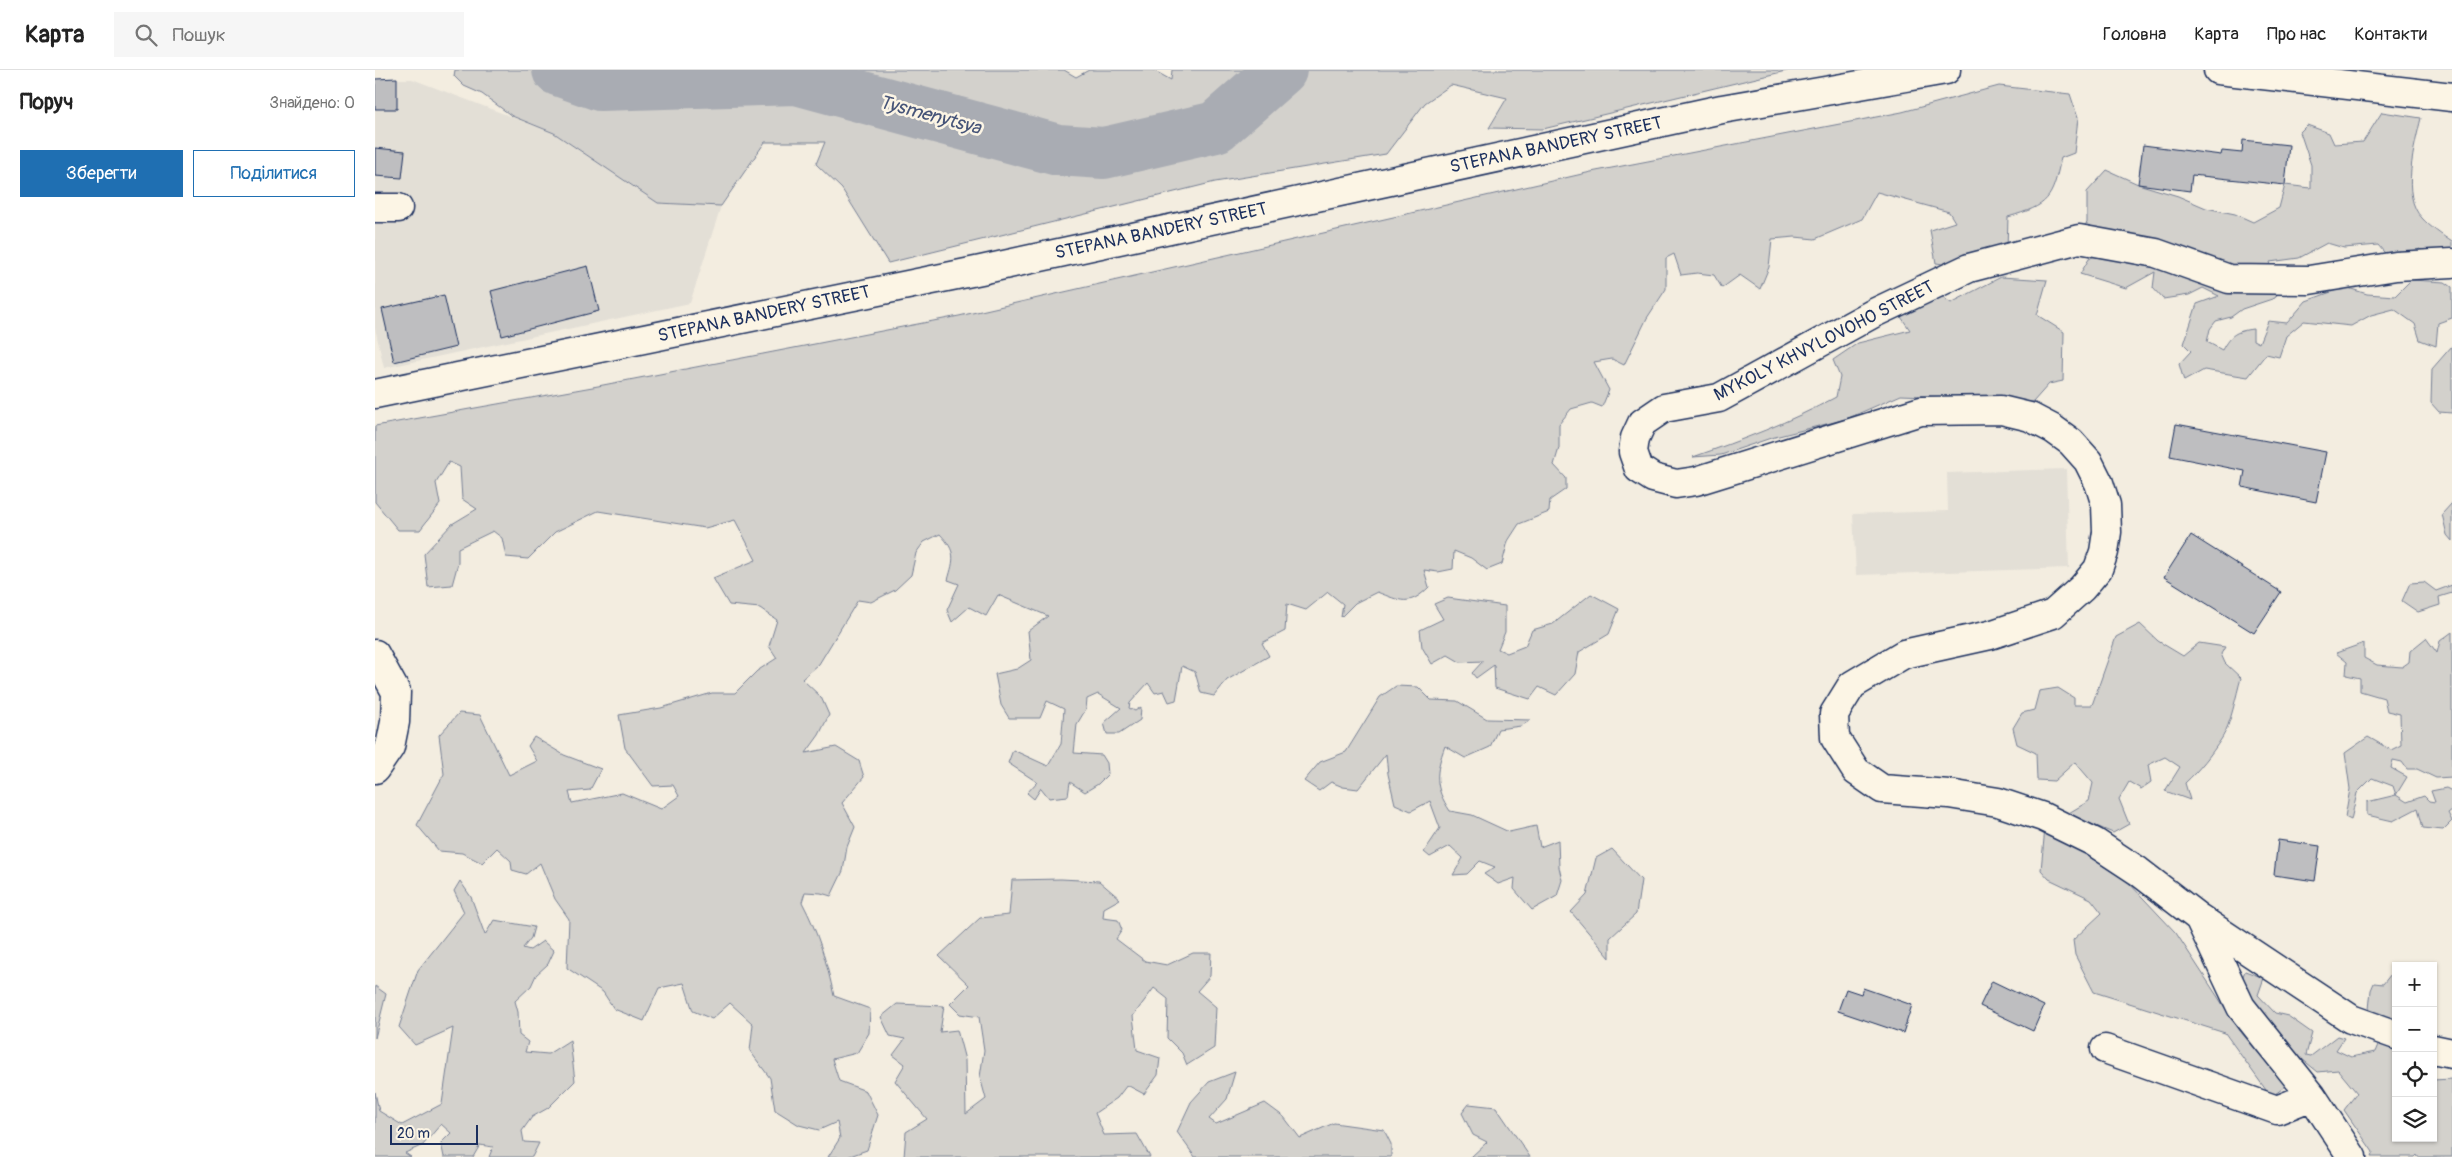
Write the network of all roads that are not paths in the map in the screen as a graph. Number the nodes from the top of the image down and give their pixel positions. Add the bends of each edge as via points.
1 (1947, 70) edge
2 (2218, 70) edge
3 (2452, 97) edge
4 (2452, 263) edge
5 (375, 394) edge
6 (375, 654) edge
7 (375, 770) edge
8 (2199, 918) junction
9 (2392, 1034) edge
10 (2105, 1049) dead end
11 (2437, 1050) edge
12 (2452, 1053) edge
13 (2312, 1096) junction
14 (2352, 1157) edge

1 - 5 street, STEPANA BANDERY STREET via 1722,109 1001,266
2 - 3 street
4 - 8 street, MYKOLY KHVYLOVOHO STREET via 2396,266 2309,280 2229,279 2156,253 2079,239 1969,268 1874,313 1719,398 1664,408 1642,423 1635,438 1633,452 1639,469 1653,478 1676,484 1696,481 1921,411 2001,410 2030,417 2071,442 2087,461 2099,483 2105,504 2107,532 2104,552 2098,569 2083,588 2053,614 1990,635 1904,654 1852,685 1834,714 1835,738 1855,771 1882,789 1998,802 2043,817 2094,842
6 - 7 street via 396,692 390,747
8 - 9 street via 2351,1019
8 - 13 street, MYKOLY KHVYLOVOHO STREET via 2241,1007
10 - 13 street via 2277,1110
11 - 12 street
13 - 14 street, MYKOLY KHVYLOVOHO STREET

